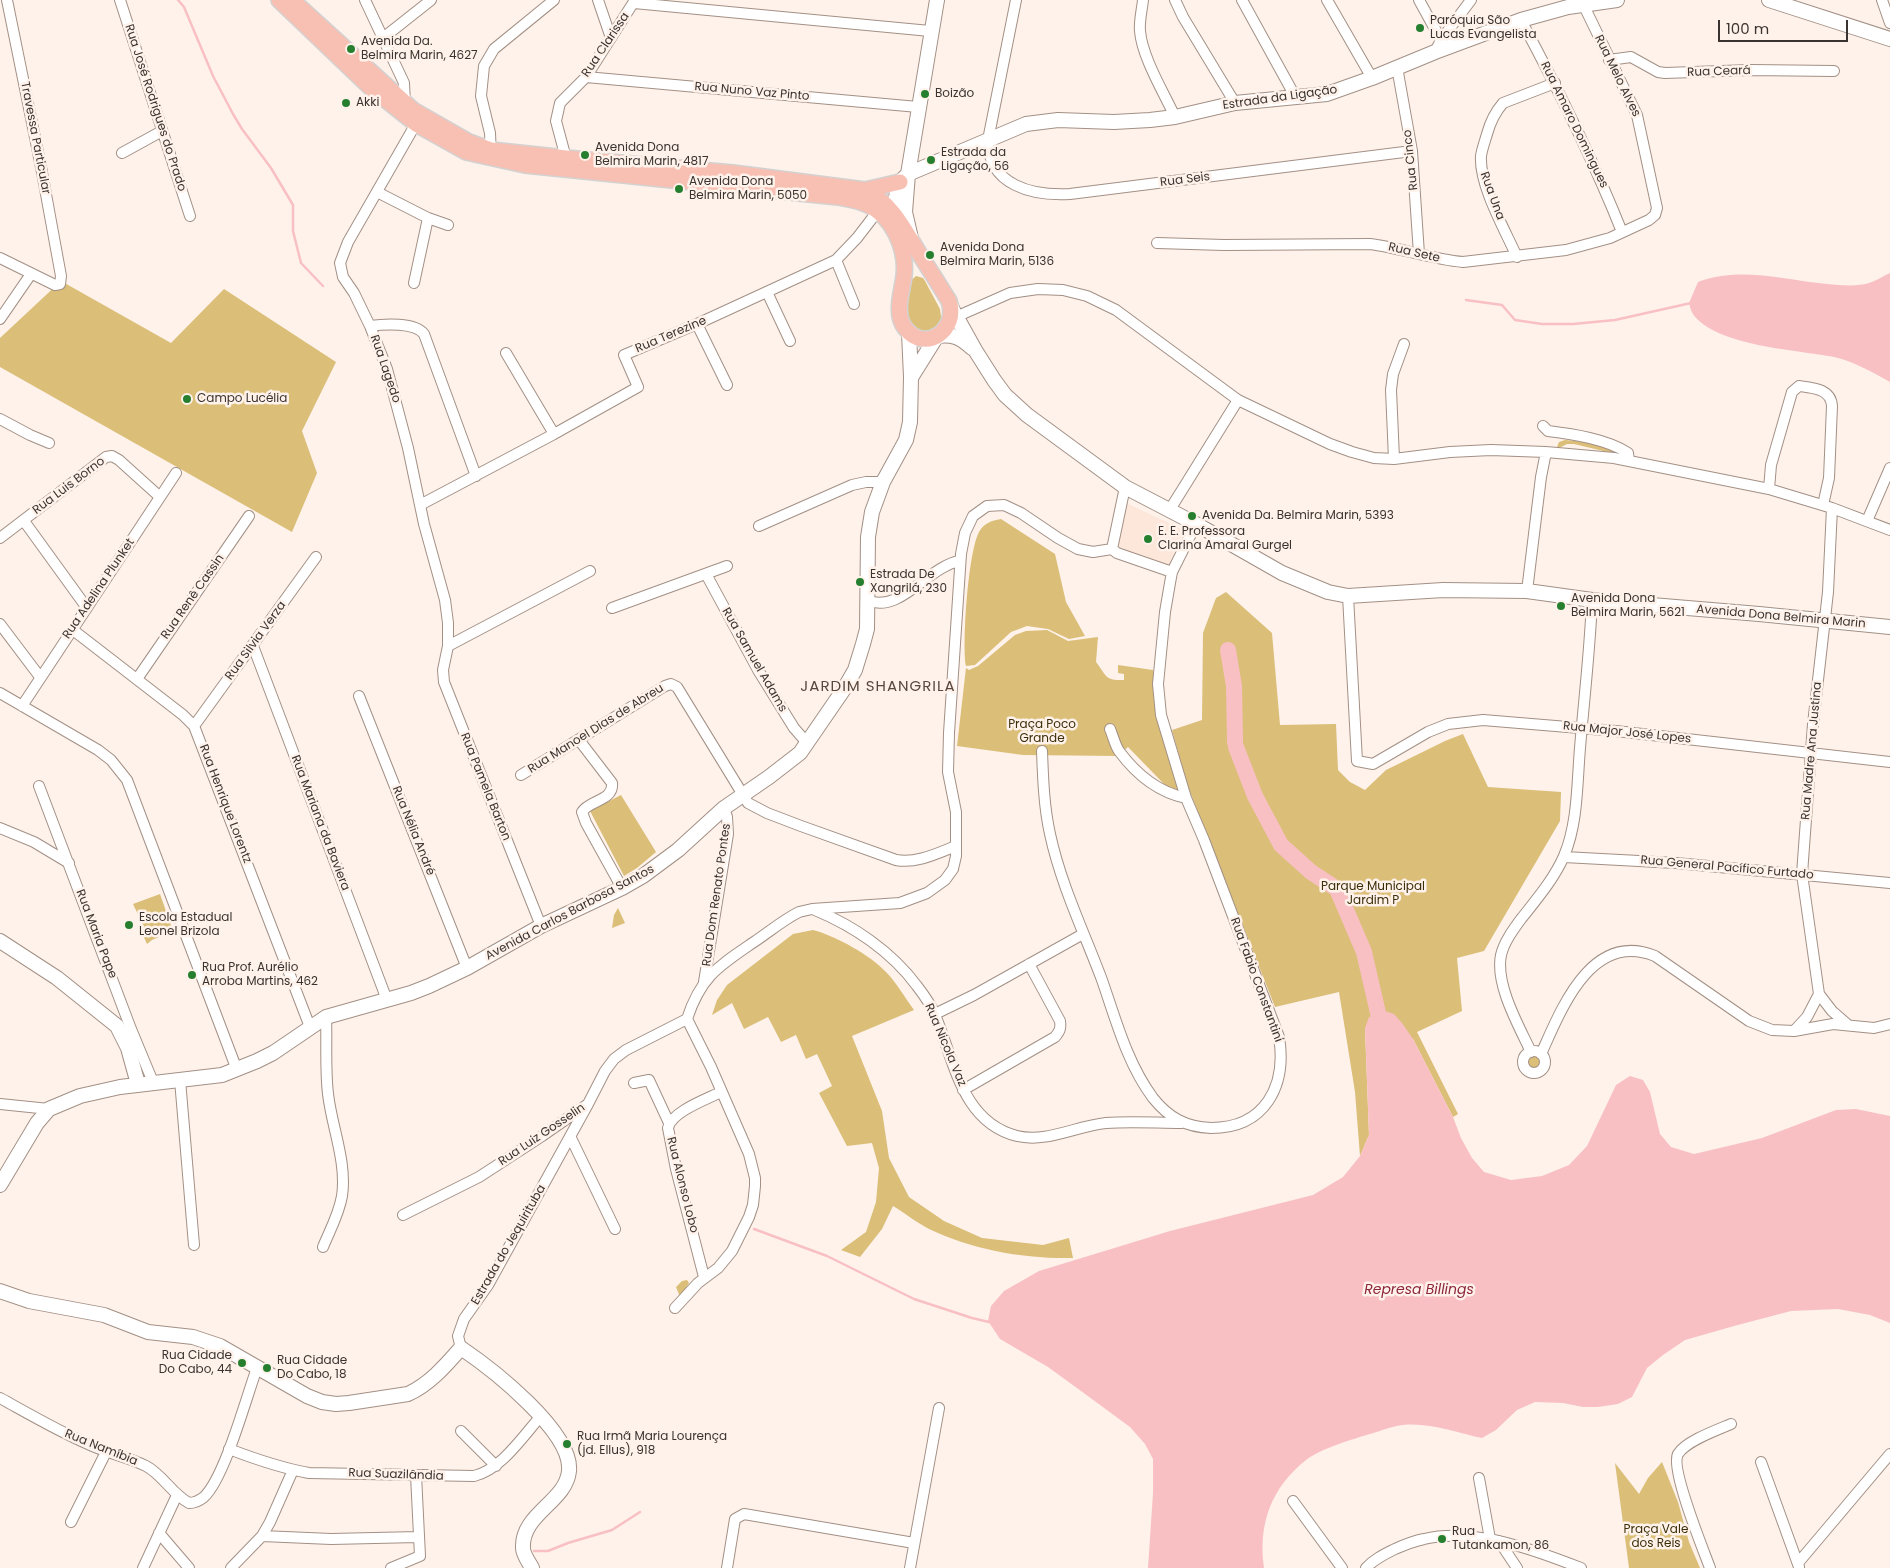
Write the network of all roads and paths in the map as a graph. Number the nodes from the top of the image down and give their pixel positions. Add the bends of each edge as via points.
1 (7, 0) edge
2 (120, 0) edge
3 (279, 0) edge
4 (292, 0) edge
5 (364, 0) edge
6 (430, 0) edge
7 (554, 0) edge
8 (598, 0) edge
9 (937, 0) edge
10 (1016, 0) edge
11 (1143, 0) edge
12 (1175, 0) edge
13 (1242, 0) edge
14 (1327, 0) edge
15 (1419, 0) edge
16 (1471, 0) edge
17 (1617, 0) edge
18 (1769, 0) edge
19 (1882, 0) edge
20 (634, 2) edge
21 (1582, 4) junction
22 (1521, 20) junction
23 (1890, 23) edge
24 (930, 31) junction
25 (383, 38) junction
26 (611, 38) junction
27 (1890, 39) edge
28 (1438, 46) junction
29 (1609, 60) junction
30 (1397, 67) junction
31 (1834, 71) dead end
32 (586, 77) junction
33 (1372, 78) junction
34 (1555, 83) junction
35 (1296, 98) junction
36 (401, 100) junction
37 (1235, 103) junction
38 (918, 108) junction
39 (1175, 117) junction
40 (419, 120) junction
41 (162, 131) junction
42 (988, 140) junction
43 (1412, 151) junction
44 (122, 153) dead end
45 (491, 154) junction
46 (567, 164) junction
47 (904, 178) junction
48 (865, 190) junction
49 (377, 192) junction
50 (1657, 208) joint
51 (884, 214) junction
52 (190, 216) dead end
53 (428, 218) junction
54 (448, 224) dead end
55 (1622, 232) junction
56 (911, 238) junction
57 (1157, 243) dead end
58 (1419, 254) junction
59 (1517, 257) junction
60 (0, 258) edge
61 (836, 260) junction
62 (932, 273) junction
63 (31, 274) junction
64 (904, 276) junction
65 (414, 283) dead end
66 (768, 292) junction
67 (854, 304) dead end
68 (954, 312) junction
69 (0, 318) edge
70 (697, 324) junction
71 (370, 326) junction
72 (909, 333) junction
73 (937, 336) junction
74 (790, 341) dead end
75 (1404, 344) dead end
76 (975, 350) junction
77 (506, 353) dead end
78 (911, 377) junction
79 (727, 385) dead end
80 (1238, 400) junction
81 (0, 420) edge
82 (1543, 426) dead end
83 (554, 434) junction
84 (49, 443) dead end
85 (1546, 452) junction
86 (1394, 459) junction
87 (1629, 461) junction
88 (1890, 468) edge
89 (176, 474) dead end
90 (476, 476) junction
91 (883, 482) junction
92 (1125, 487) junction
93 (1769, 489) junction
94 (160, 497) junction
95 (420, 505) junction
96 (1827, 507) junction
97 (1169, 511) junction
98 (250, 516) dead end
99 (24, 521) junction
100 (1867, 521) junction
101 (1196, 524) junction
102 (758, 526) dead end
103 (1890, 530) edge
104 (0, 538) edge
105 (1112, 548) junction
106 (316, 557) dead end
107 (960, 561) junction
108 (727, 566) dead end
109 (590, 571) dead end
110 (1172, 572) junction
111 (706, 574) junction
112 (1528, 592) junction
113 (1348, 596) junction
114 (867, 600) junction
115 (1592, 600) junction
116 (87, 608) junction
117 (612, 608) dead end
118 (1824, 620) junction
119 (0, 624) edge
120 (1890, 627) edge
121 (73, 630) junction
122 (253, 646) junction
123 (448, 646) junction
124 (40, 677) junction
125 (136, 679) junction
126 (0, 693) edge
127 (359, 696) dead end
128 (22, 706) junction
129 (194, 726) junction
130 (1582, 728) junction
131 (1110, 729) dead end
132 (579, 740) junction
133 (808, 744) junction
134 (1042, 751) dead end
135 (1811, 753) junction
136 (1890, 762) edge
137 (521, 775) dead end
138 (39, 786) dead end
139 (743, 795) junction
140 (1186, 798) junction
141 (724, 808) junction
142 (0, 828) edge
143 (956, 846) junction
144 (1564, 857) junction
145 (70, 863) junction
146 (1802, 874) junction
147 (1890, 883) edge
148 (622, 888) junction
149 (812, 909) junction
150 (541, 926) junction
151 (1083, 934) junction
152 (0, 941) edge
153 (1029, 964) junction
154 (467, 968) junction
155 (704, 982) junction
156 (1819, 994) junction
157 (387, 1000) junction
158 (935, 1014) junction
159 (126, 1015) junction
160 (326, 1017) junction
161 (687, 1019) junction
162 (1847, 1024) junction
163 (1890, 1024) edge
164 (117, 1026) junction
165 (310, 1027) junction
166 (1794, 1031) junction
167 (237, 1070) junction
168 (180, 1080) junction
169 (153, 1082) junction
170 (634, 1083) dead end
171 (138, 1084) junction
172 (963, 1090) junction
173 (721, 1092) junction
174 (0, 1104) edge
175 (588, 1104) junction
176 (49, 1109) junction
177 (669, 1123) junction
178 (1183, 1123) junction
179 (570, 1138) junction
180 (0, 1185) edge
181 (403, 1215) dead end
182 (615, 1229) dead end
183 (194, 1245) dead end
184 (323, 1247) dead end
185 (701, 1280) junction
186 (0, 1291) edge
187 (675, 1308) dead end
188 (461, 1348) junction
189 (257, 1368) junction
190 (0, 1398) edge
191 (939, 1408) dead end
192 (541, 1416) junction
193 (1731, 1424) dead end
194 (461, 1431) dead end
195 (229, 1448) junction
196 (106, 1452) junction
197 (1890, 1454) edge
198 (1761, 1462) dead end
199 (496, 1466) junction
200 (293, 1470) junction
201 (416, 1475) junction
202 (1479, 1478) dead end
203 (177, 1495) junction
204 (1293, 1501) dead end
205 (72, 1522) dead end
206 (159, 1533) junction
207 (262, 1536) junction
208 (418, 1537) junction
209 (1494, 1540) junction
210 (914, 1543) junction
211 (1799, 1565) edge
212 (143, 1568) edge
213 (189, 1568) edge
214 (231, 1568) edge
215 (391, 1568) edge
216 (532, 1568) edge
217 (727, 1568) edge
218 (910, 1568) edge
219 (1342, 1568) edge
220 (1366, 1568) edge
221 (1517, 1568) edge
222 (1581, 1568) edge
223 (1710, 1568) edge

1 - 63 street, Travessa Particular via 61,281 58,285
2 - 41 street, Rua José Rodrigues do Prado
3 - 36 main road, Avenida Dona Belmira Marin via 372,89
4 - 36 main road, Avenida Dona Belmira Marin
5 - 25 street
6 - 25 street
7 - 45 street via 494,49 484,66 481,96 490,133
8 - 26 street
9 - 24 main road
10 - 42 street
11 - 39 street via 1140,38
12 - 37 street
13 - 35 street
14 - 33 street
15 - 28 street
16 - 28 street
17 - 21 main road, Estrada da Ligação
18 - 27 main road
19 - 23 street
20 - 24 street
20 - 26 street, Rua Clarissa
21 - 22 main road, Estrada da Ligação
21 - 29 street, Rua Melo Alves
22 - 28 main road, Estrada da Ligação
22 - 34 street, Rua Amaro Domingues
24 - 38 main road
25 - 36 street via 404,83
26 - 32 street, Rua Clarissa
28 - 30 main road, Estrada da Ligação
29 - 31 street, Rua Ceará via 1631,58 1665,73
29 - 50 street, Rua Melo Alves via 1637,115
30 - 33 main road, Estrada da Ligação
30 - 43 street, Rua Cinco
32 - 38 street, Rua Nuno Vaz Pinto
32 - 46 street, Rua Clarissa via 560,103 557,113 556,121
33 - 35 main road, Estrada da Ligação via 1326,94
34 - 55 street, Rua Amaro Domingues
34 - 59 street, Rua Una via 1503,103 1489,128 1481,154 1488,191
35 - 37 main road, Estrada da Ligação
36 - 40 main road, Avenida Dona Belmira Marin
37 - 39 main road, Estrada da Ligação
38 - 47 main road
39 - 42 main road, Estrada da Ligação via 1128,122 1043,121 1026,124
40 - 45 main road, Avenida Dona Belmira Marin
40 - 49 street, Rua Lagedo
41 - 44 street
41 - 52 street, Rua José Rodrigues do Prado
42 - 43 street, Rua Seis via 990,160 1005,179 1017,187 1050,196
42 - 47 main road, Estrada da Ligação
43 - 58 street, Rua Cinco
45 - 46 main road, Avenida Dona Belmira Marin
46 - 48 main road, Avenida Dona Belmira Marin via 733,172
46 - 51 main road, Avenida Dona Belmira Marin via 838,196 856,200
47 - 48 main road
47 - 51 main road
47 - 56 main road via 905,212
48 - 51 main road, Avenida Dona Belmira Marin via 875,195
49 - 53 street
49 - 71 street, Rua Lagedo via 348,242 340,263 343,277
50 - 55 street, Rua Sete via 1649,220
51 - 56 main road, Avenida Dona Belmira Marin
51 - 61 street, Rua Terezine
51 - 64 main road, Avenida Dona Belmira Marin via 902,246
53 - 54 street
53 - 65 street
55 - 59 street, Rua Sete via 1566,250
56 - 62 main road, Avenida Dona Belmira Marin
57 - 58 street, Rua Sete via 1370,244
58 - 59 street, Rua Sete via 1463,262
60 - 63 street
61 - 66 street, Rua Terezine
61 - 67 street
62 - 64 main road via 918,269
62 - 68 main road, Avenida Dona Belmira Marin
63 - 69 street
64 - 72 main road, Avenida Dona Belmira Marin via 900,317
66 - 70 street, Rua Terezine
66 - 74 street
68 - 73 main road via 946,330
68 - 76 main road, Avenida Dona Belmira Marin
68 - 80 street via 1010,293 1038,289 1064,290 1086,296 1116,310
70 - 79 street
70 - 83 street, Rua Terezine via 624,354 638,387
71 - 90 street via 392,324 418,328 427,339
71 - 95 street, Rua Lagedo via 397,403
72 - 73 main road, Avenida Dona Belmira Marin via 924,339
72 - 78 main road, Avenida Carlos Barbosa Santos
73 - 76 main road, Avenida Dona Belmira Marin via 956,336
73 - 78 main road, Avenida Carlos Barbosa Santos
75 - 86 street via 1391,390
76 - 92 main road, Avenida Dona Belmira Marin via 994,380 1027,415
77 - 83 street
78 - 91 main road, Avenida Carlos Barbosa Santos via 910,422 906,440
80 - 86 street via 1330,444 1374,458
80 - 97 street
81 - 84 street
82 - 87 street via 1548,431 1581,436 1625,451
83 - 90 street, Rua Terezine
85 - 86 street via 1491,450
85 - 87 street
85 - 112 street
87 - 93 street
88 - 100 street
89 - 94 street, Rua Adelina Plunket
90 - 95 street, Rua Terezine
91 - 102 street via 852,485
91 - 114 main road, Avenida Carlos Barbosa Santos via 872,512 868,537
92 - 97 main road, Avenida Dona Belmira Marin
92 - 105 street
93 - 96 street
93 - 96 street, Rua Madre Ana Justina via 1771,465 1792,392 1799,386 1822,390 1830,397 1832,406
94 - 99 street, Rua Luis Borno via 119,460 106,457
94 - 116 street, Rua Adelina Plunket
95 - 123 street, Rua Lagedo via 445,600
96 - 100 street
96 - 118 street, Rua Madre Ana Justina via 1828,592
97 - 101 main road, Avenida Dona Belmira Marin
98 - 125 street, Rua Renê Cassin
99 - 104 street, Rua Luis Borno
99 - 116 street
100 - 103 street
101 - 110 street, Rua Fabio Constantini
101 - 113 main road, Avenida Dona Belmira Marin via 1282,573 1328,592
105 - 107 street via 1093,552 1078,549 1013,508 996,504 984,508 968,523
105 - 110 street
106 - 122 street, Rua Silvia Verza
107 - 114 street via 941,569 893,601
107 - 143 street via 947,755 956,812
108 - 111 street
109 - 123 street
110 - 140 street, Rua Fabio Constantini via 1158,692 1161,716
111 - 117 street
111 - 133 street, Rua Samuel Adams via 758,670
112 - 113 main road, Avenida Dona Belmira Marin via 1443,590
112 - 115 main road, Avenida Dona Belmira Marin
113 - 130 street, Rua Major José Lopes via 1357,761 1373,764 1428,732 1466,721
114 - 133 main road, Avenida Carlos Barbosa Santos via 867,629 855,670
115 - 118 main road, Avenida Dona Belmira Marin
115 - 130 street
116 - 121 street, Rua Adelina Plunket
118 - 120 main road, Avenida Dona Belmira Marin
118 - 135 street, Rua Madre Ana Justina
119 - 124 street
121 - 124 street, Rua Adelina Plunket
121 - 125 street, Rua Henrique Lorentz
122 - 129 street, Rua Silvia Verza
122 - 157 street, Rua Mariana da Baviera
123 - 150 street, Rua Pamela Barton via 444,682
124 - 128 street, Rua Adelina Plunket
125 - 129 street, Rua Henrique Lorentz
126 - 128 street
127 - 154 street, Rua Nélia André
128 - 167 street via 98,750 111,760 126,780
129 - 165 street, Rua Henrique Lorentz
130 - 135 street, Rua Major José Lopes
130 - 144 street via 1574,814
131 - 140 street via 1118,750 1147,780 1160,790
132 - 137 street, Rua Manoel Dias de Abreu
132 - 139 street, Rua Manoel Dias de Abreu via 671,684 677,687
132 - 148 street via 611,781 609,793 582,812
133 - 139 main road, Avenida Carlos Barbosa Santos via 800,754
134 - 151 street, Rua Fabio Constantini via 1049,833
135 - 136 street, Rua Major José Lopes
135 - 146 street, Rua Madre Ana Justina
138 - 145 street, Rua Maria Pape
139 - 141 main road, Avenida Carlos Barbosa Santos
139 - 143 street via 748,803 767,813 896,860 919,860
140 - 178 street, Rua Fabio Constantini via 1279,1037 1281,1056 1274,1090 1252,1118 1242,1124 1215,1128
141 - 148 main road, Avenida Carlos Barbosa Santos via 660,865
141 - 155 street, Rua Dom Renato Pontes via 728,834
142 - 145 street via 18,834
143 - 149 street via 956,862 950,874 927,893 900,903
144 - 146 street, Rua General Pacífico Furtado
144 - 166 street via 1508,938 1500,957 1506,994 1536,1053 1581,978 1605,958 1627,952 1654,956 1759,1026 1780,1032
145 - 159 street, Rua Maria Pape
146 - 147 street, Rua General Pacífico Furtado
146 - 156 street, Rua Madre Ana Justina
148 - 150 main road, Avenida Carlos Barbosa Santos
149 - 155 street via 792,916 730,957
149 - 158 street, Rua Nicola Vaz via 862,935 886,952 917,985
150 - 154 main road, Avenida Carlos Barbosa Santos
151 - 153 street
151 - 178 street, Rua Fabio Constantini via 1130,1059 1154,1099
152 - 164 main road via 57,978
153 - 158 street
153 - 172 street via 1060,1021 1059,1032
154 - 157 main road, Avenida Carlos Barbosa Santos via 429,986
155 - 161 street
156 - 162 street
156 - 166 street via 1807,1017
157 - 160 main road, Avenida Carlos Barbosa Santos
158 - 172 street, Rua Nicola Vaz
159 - 164 street
159 - 169 street, Rua Maria Pape
160 - 165 main road, Avenida Carlos Barbosa Santos
160 - 184 street via 328,1092 343,1178 338,1212
161 - 173 street
161 - 175 street, Rua Luiz Gosselin via 614,1059
162 - 163 street via 1874,1028
162 - 166 street
164 - 171 main road via 128,1048
165 - 167 main road, Avenida Carlos Barbosa Santos via 273,1053
167 - 168 main road, Avenida Carlos Barbosa Santos
168 - 169 main road, Avenida Carlos Barbosa Santos
168 - 183 street
169 - 171 main road, Avenida Carlos Barbosa Santos
170 - 177 street via 649,1080
171 - 176 main road, Avenida Carlos Barbosa Santos via 80,1096
172 - 178 street, Rua Nicola Vaz via 973,1106 993,1125 1025,1137 1053,1135 1105,1123
173 - 177 street, Rua Alonso Lobo via 678,1114
173 - 185 street via 749,1154 755,1178 754,1196 745,1228 732,1252
174 - 176 street
175 - 179 street, Estrada do Jequirituba
175 - 181 street, Rua Luiz Gosselin via 479,1177
176 - 180 main road, Avenida Carlos Barbosa Santos via 32,1130
177 - 185 street, Rua Alonso Lobo via 671,1147
179 - 182 street
179 - 188 street, Estrada do Jequirituba via 488,1285 464,1319 458,1336
185 - 187 street
186 - 189 main road via 29,1301 104,1315 148,1332 205,1340
188 - 189 main road via 418,1390 396,1397 349,1403 314,1399
188 - 192 main road
189 - 195 street
190 - 196 street, Rua Namíbia via 67,1435
191 - 210 street
192 - 199 street, Rua Suazilândia
192 - 216 main road via 567,1452 569,1473 564,1485 532,1521 524,1536 522,1547
193 - 223 street via 1693,1442 1677,1457 1681,1486
194 - 199 street
195 - 200 street, Rua Suazilândia
195 - 203 street via 203,1498 190,1503
196 - 203 street, Rua Namíbia via 148,1467
196 - 205 street
197 - 211 street
198 - 211 street
199 - 201 street, Rua Suazilândia via 474,1476
200 - 201 street, Rua Suazilândia
200 - 207 street
201 - 208 street
202 - 209 street
203 - 206 street
204 - 219 street
206 - 212 street
206 - 213 street
207 - 208 street via 331,1539
207 - 214 street
208 - 215 street via 419,1557
209 - 220 street via 1426,1538 1388,1552
209 - 221 street
209 - 222 street
210 - 217 street via 744,1514 735,1519
210 - 218 street

